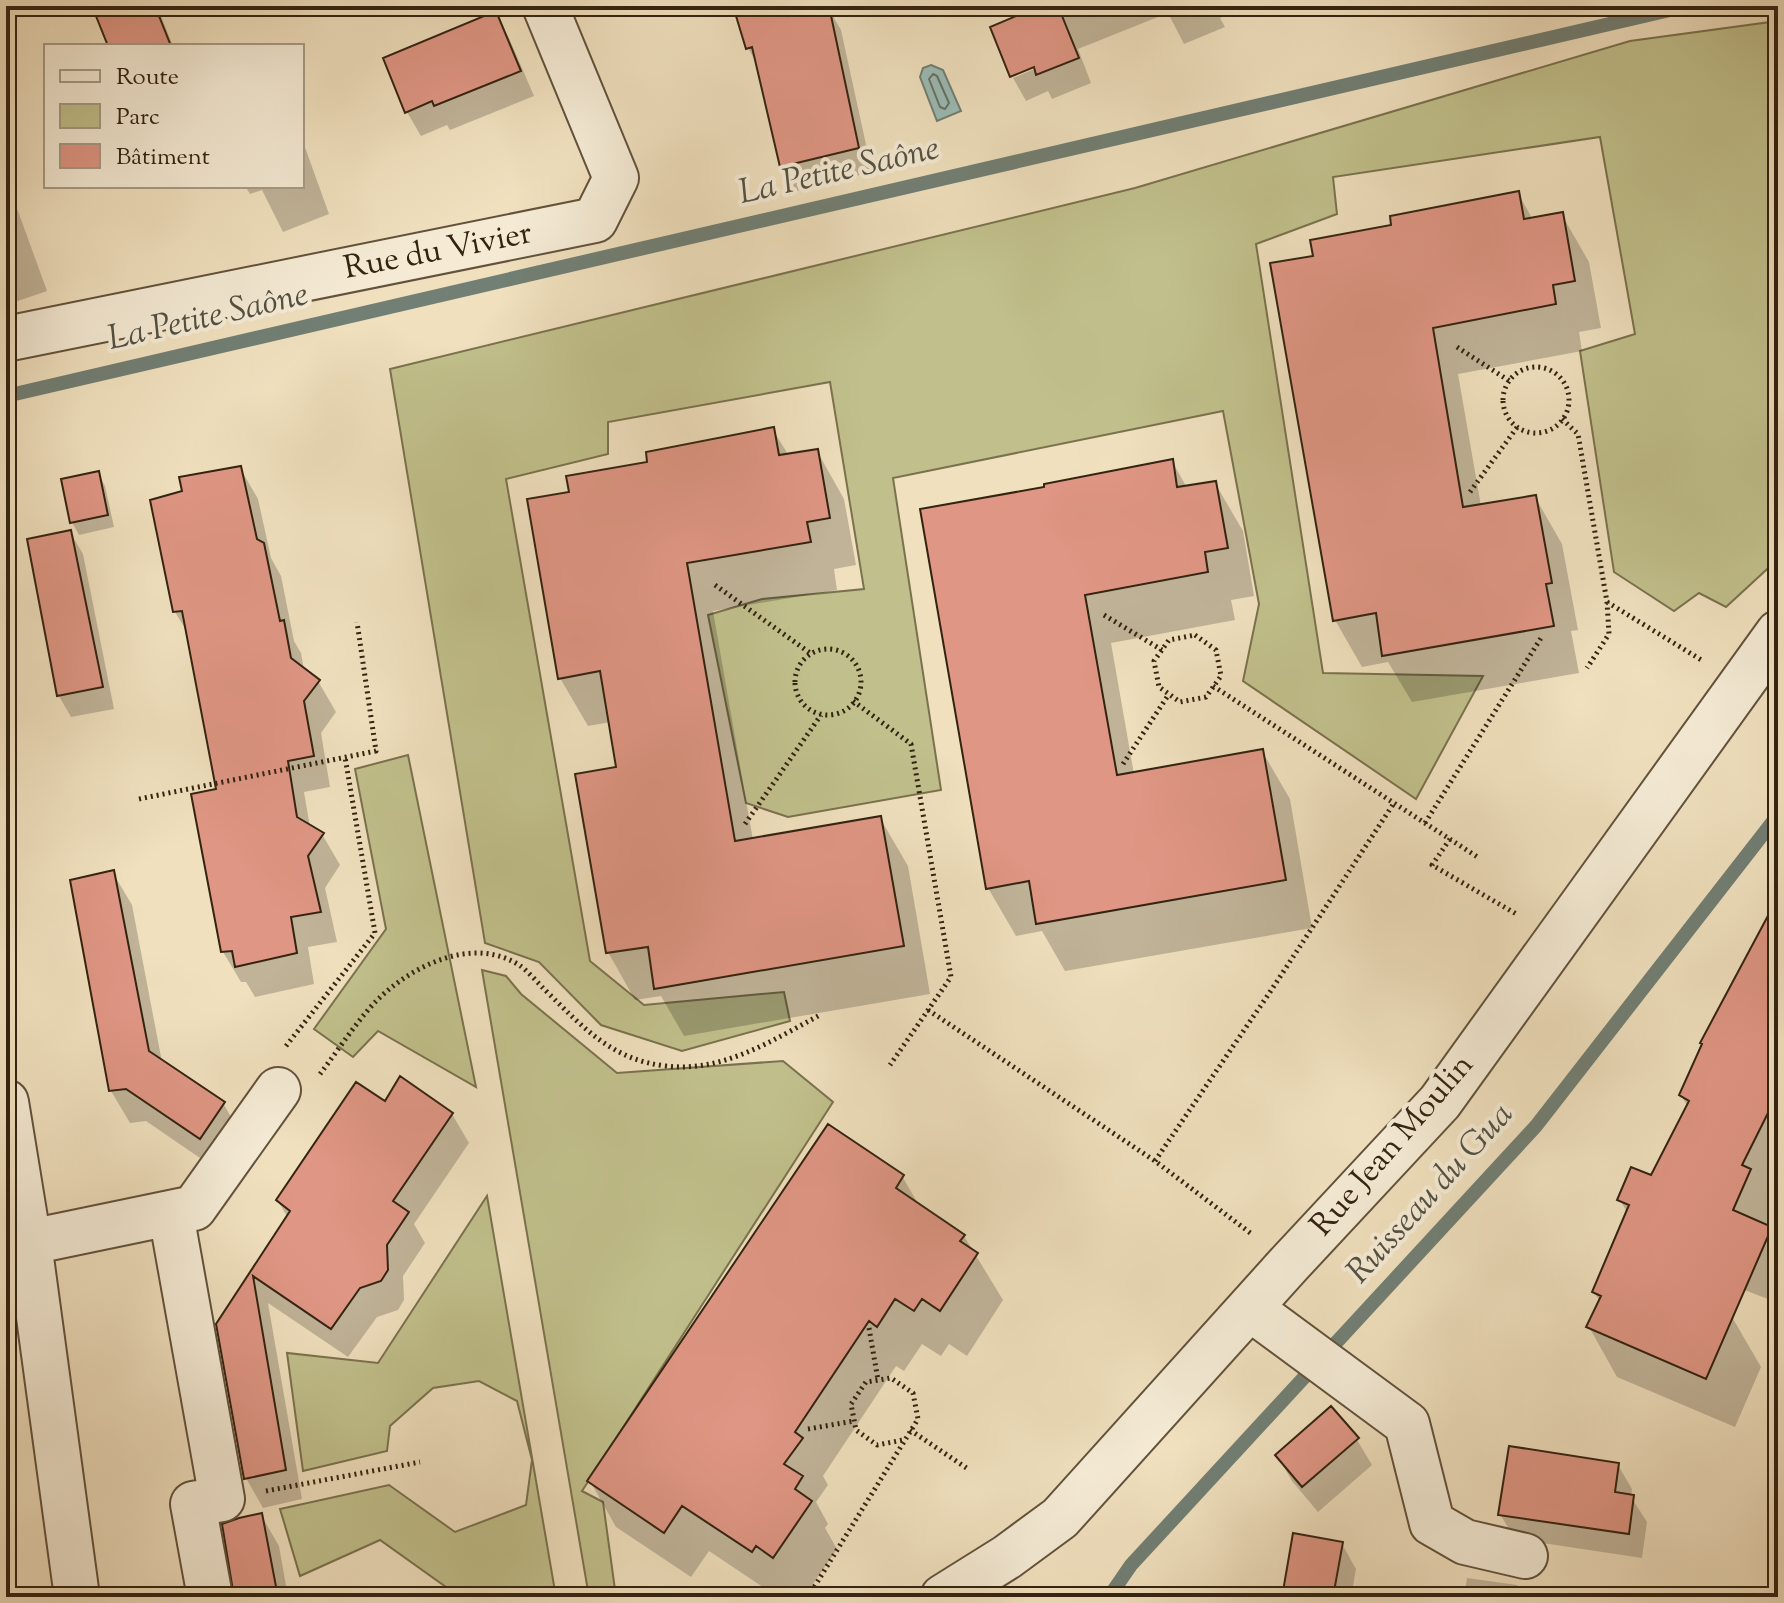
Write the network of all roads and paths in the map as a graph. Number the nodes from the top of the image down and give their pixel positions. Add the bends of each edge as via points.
1 (545, 6) edge
2 (6, 339) edge
3 (1457, 347) dead end
4 (1511, 382) junction
5 (1562, 419) junction
6 (1518, 426) junction
7 (1470, 492) dead end
8 (715, 585) dead end
9 (1607, 602) junction
10 (1104, 615) dead end
11 (357, 622) dead end
12 (1778, 633) edge
13 (1541, 638) dead end
14 (1162, 650) junction
15 (810, 653) junction
16 (1587, 668) dead end
17 (1741, 685) junction
18 (1213, 686) junction
19 (1169, 694) junction
20 (853, 701) junction
21 (821, 715) junction
22 (345, 757) junction
23 (1123, 764) dead end
24 (139, 799) dead end
25 (1394, 803) junction
26 (1425, 823) junction
27 (745, 824) dead end
28 (1450, 839) junction
29 (1479, 858) dead end
30 (1558, 939) junction
31 (928, 1010) junction
32 (820, 1015) dead end
33 (890, 1065) dead end
34 (278, 1090) junction
35 (6, 1102) edge
36 (1155, 1161) junction
37 (171, 1214) junction
38 (18, 1245) edge
39 (1290, 1263) junction
40 (1251, 1309) junction
41 (869, 1328) dead end
42 (878, 1380) junction
43 (854, 1421) junction
44 (808, 1429) dead end
45 (910, 1430) junction
46 (903, 1440) junction
47 (420, 1462) dead end
48 (968, 1469) dead end
49 (222, 1499) junction
50 (1525, 1556) dead end
51 (947, 1596) edge
52 (77, 1597) edge
53 (210, 1597) edge
54 (808, 1597) edge

1 - 2 street, Rue du Vivier via 616,178 595,220
3 - 4 path
4 - 5 path via 1518,371 1544,367 1565,382 1570,407
4 - 6 path via 1503,393 1508,419
5 - 6 path via 1555,429 1529,434
5 - 9 path via 1578,434
6 - 7 path
8 - 15 path
9 - 16 path via 1609,634
9 - 17 path
10 - 14 path
11 - 22 path via 376,751
12 - 17 street, Rue Jean Moulin
13 - 26 path
14 - 18 path via 1169,640 1195,635 1216,650 1221,676
14 - 19 path via 1154,661 1159,687
15 - 20 path via 835,648 857,663 862,689
15 - 21 path via 795,675 799,701
17 - 30 street, Rue Jean Moulin
18 - 19 path via 1206,697 1193,700 1180,702
18 - 25 path
19 - 23 path
20 - 21 path via 847,711
20 - 31 path via 911,744 951,977
21 - 27 path
22 - 24 path
22 - 34 path via 375,933 278,1057
25 - 26 path
25 - 36 path
26 - 28 path
28 - 29 path
28 - 30 path via 1432,865
30 - 39 street, Rue Jean Moulin via 1440,1102
31 - 33 path
31 - 36 path
32 - 34 path via 756,1050 706,1065 667,1067 625,1057 586,1032 518,964 481,952 452,956 402,978 369,1009 316,1080
34 - 37 street via 194,1208
35 - 38 street
36 - 39 path
37 - 38 street
37 - 49 street
38 - 52 street
39 - 40 street, Rue Jean Moulin
40 - 50 street via 1407,1424 1432,1523 1465,1542
40 - 51 street, Rue Jean Moulin via 1060,1518
41 - 42 path
42 - 43 path via 866,1382 851,1404
42 - 45 path via 891,1378 913,1393 918,1419
43 - 44 path
43 - 46 path via 856,1430 877,1445
45 - 46 path
45 - 48 path
46 - 54 path
47 - 49 path
49 - 53 street via 193,1504

